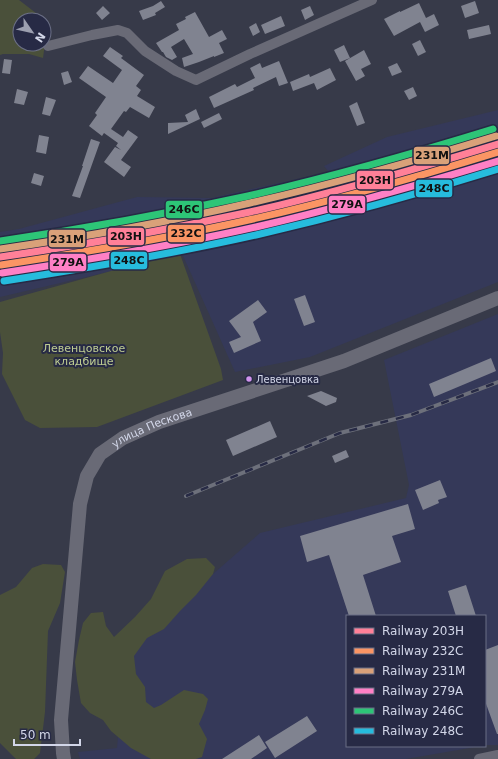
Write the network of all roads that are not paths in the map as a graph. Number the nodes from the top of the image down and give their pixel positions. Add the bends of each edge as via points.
1 (372, 0) edge
2 (52, 45) edge
3 (498, 298) edge
4 (498, 755) edge
5 (64, 759) edge
6 (479, 759) edge

1 - 2 street via 196,80 176,71 145,51 127,33 118,30
3 - 5 street, улица Пескова via 344,361 159,422 122,438 100,454 87,476 80,504 61,720
4 - 6 street

